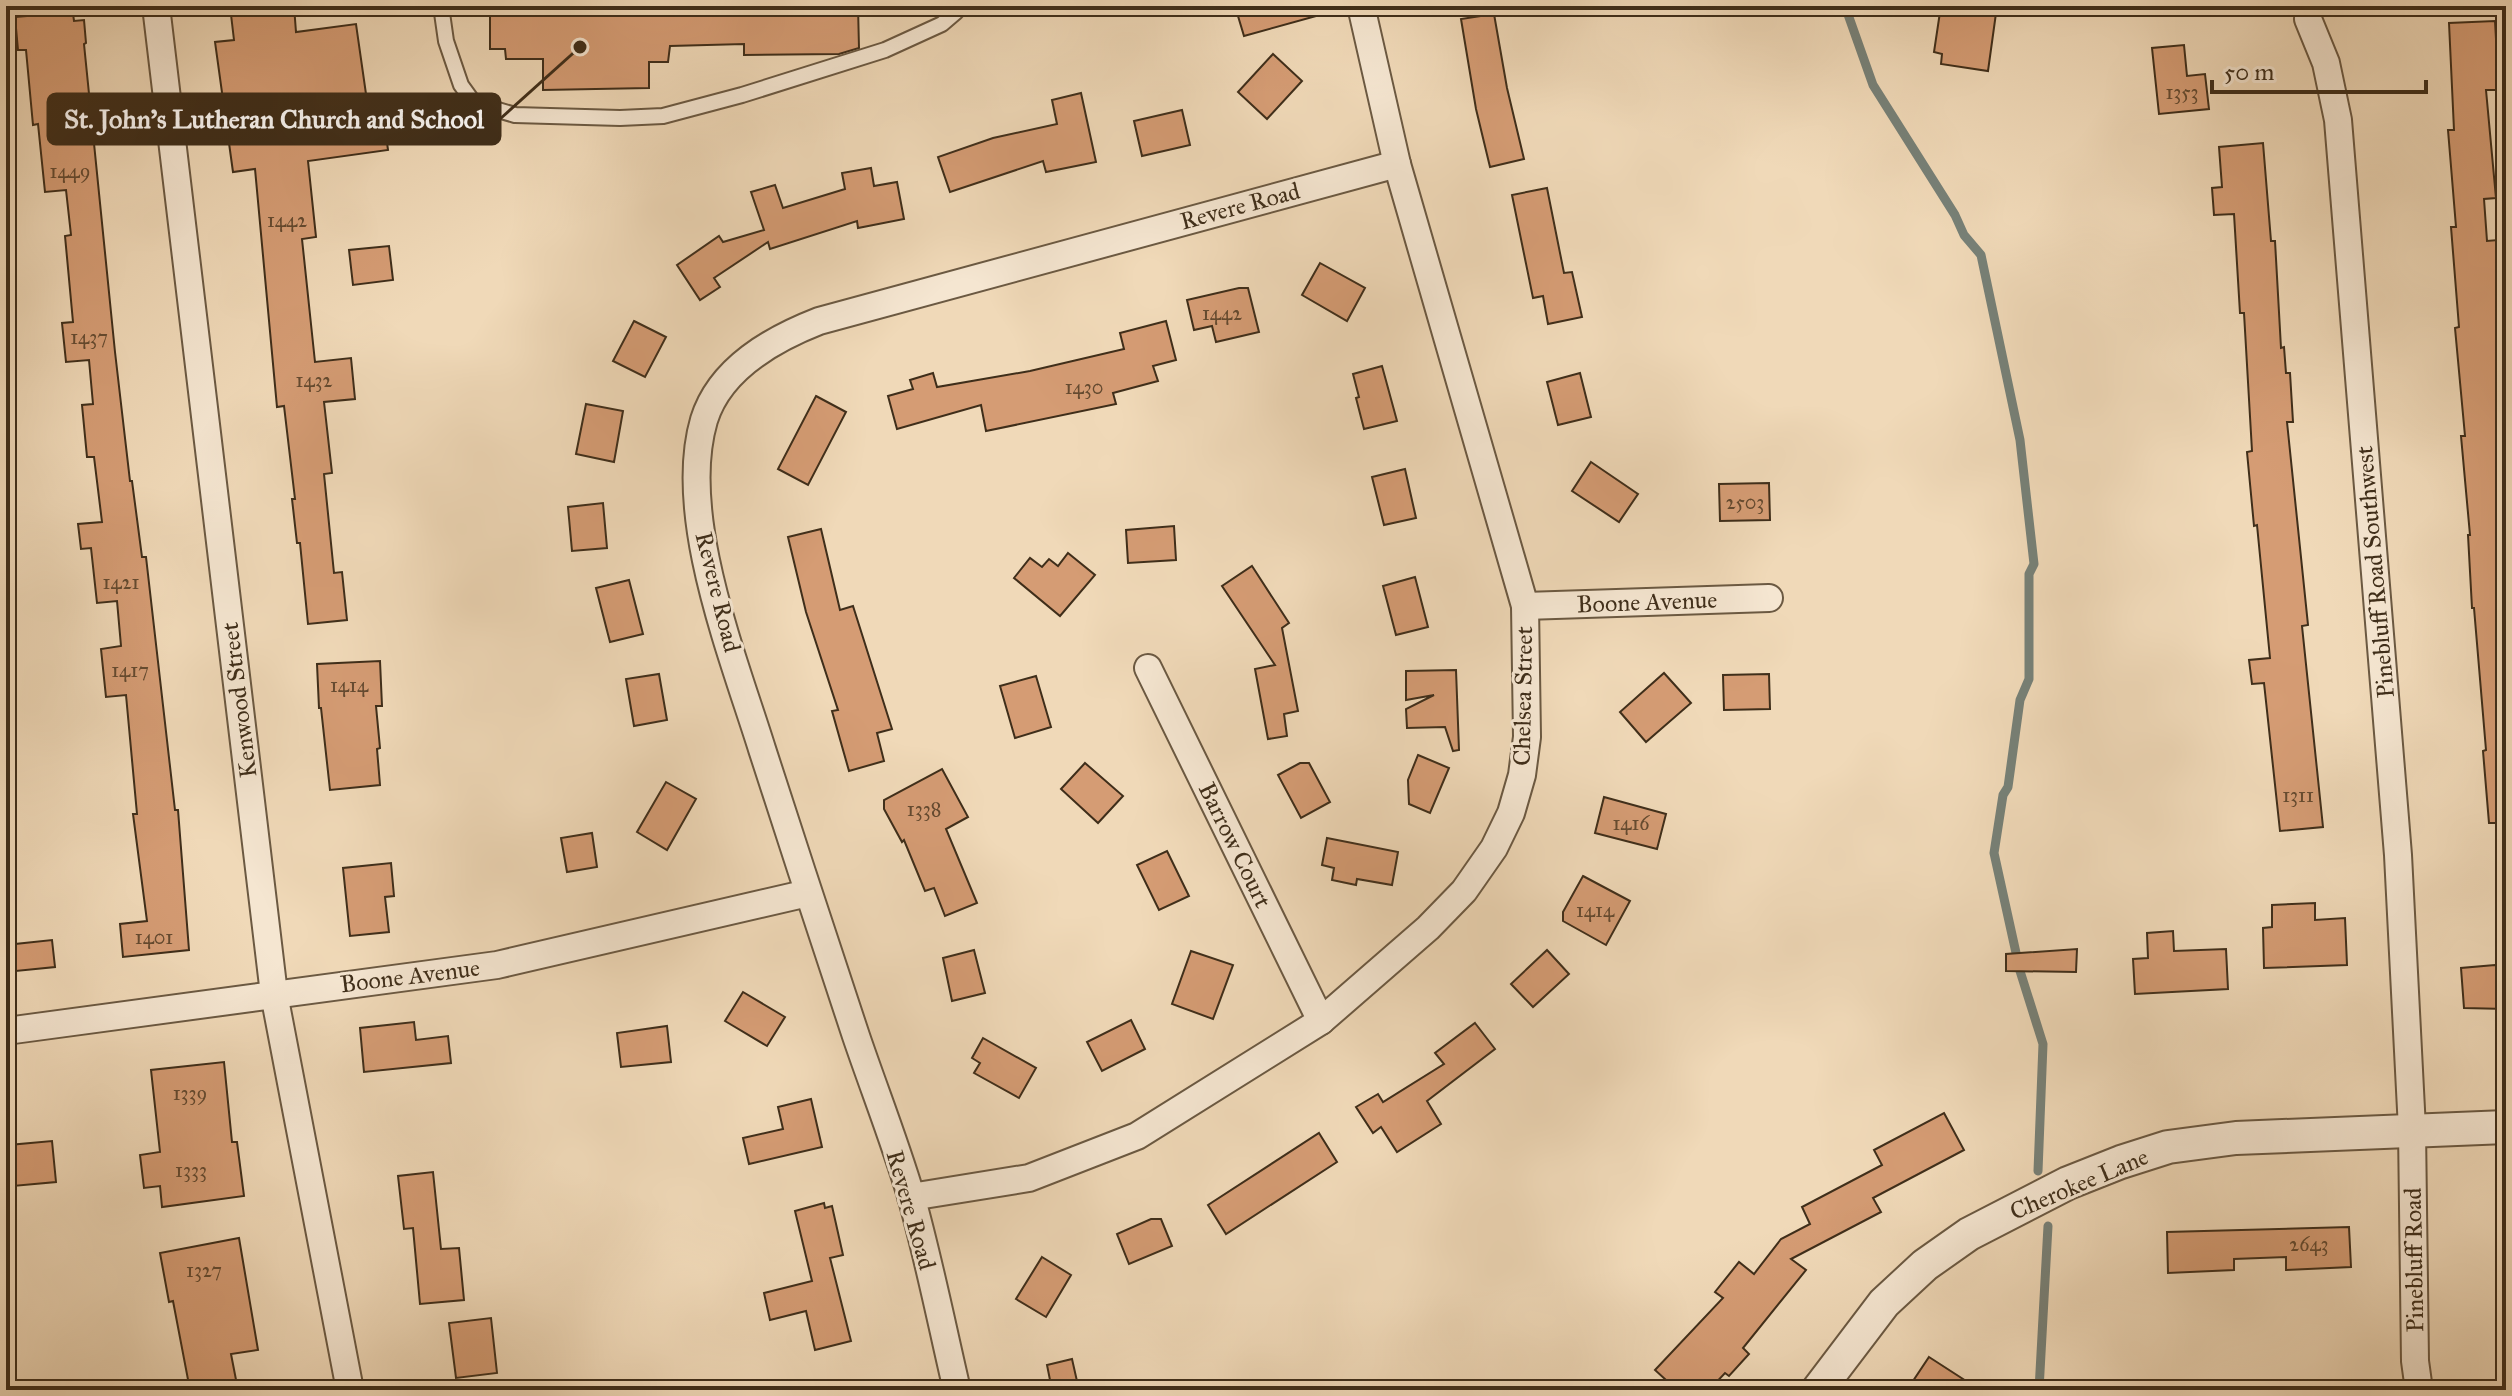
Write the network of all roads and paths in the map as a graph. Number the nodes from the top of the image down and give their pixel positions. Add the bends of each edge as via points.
1 (156, 6) edge
2 (441, 6) edge
3 (958, 6) edge
4 (1361, 6) edge
5 (2308, 19) dead end
6 (1397, 164) junction
7 (1769, 598) dead end
8 (1525, 606) junction
9 (1148, 668) dead end
10 (808, 893) junction
11 (274, 994) junction
12 (1321, 1021) junction
13 (6, 1031) edge
14 (2506, 1127) edge
15 (2412, 1129) junction
16 (911, 1197) junction
17 (350, 1390) edge
18 (957, 1390) edge
19 (1818, 1390) edge
20 (2419, 1390) edge

1 - 11 street, Kenwood Street
2 - 3 lane via 446,41 461,85 474,103 515,115 620,118 663,116 885,50 942,24
4 - 6 street, Chelsea Street
5 - 15 street, Pinebluff Road Southwest via 2326,63 2338,120 2398,855
6 - 8 street, Chelsea Street
6 - 10 street, Revere Road via 819,321 782,336 731,375 715,396 700,445 703,549
7 - 8 street, Boone Avenue
8 - 12 street, Chelsea Street via 1522,775 1494,848 1464,891 1428,928
9 - 12 street, Barrow Court
10 - 11 street, Boone Avenue via 497,965
10 - 16 street, Revere Road
11 - 13 street, Boone Avenue
11 - 17 street, Kenwood Street
12 - 16 street, Chelsea Street via 1137,1136 1029,1178
14 - 15 street, Cherokee Lane
15 - 19 street, Cherokee Lane via 2168,1147 2068,1183 1969,1234 1925,1265 1884,1303
15 - 20 street, Pinebluff Road
16 - 18 street, Revere Road

